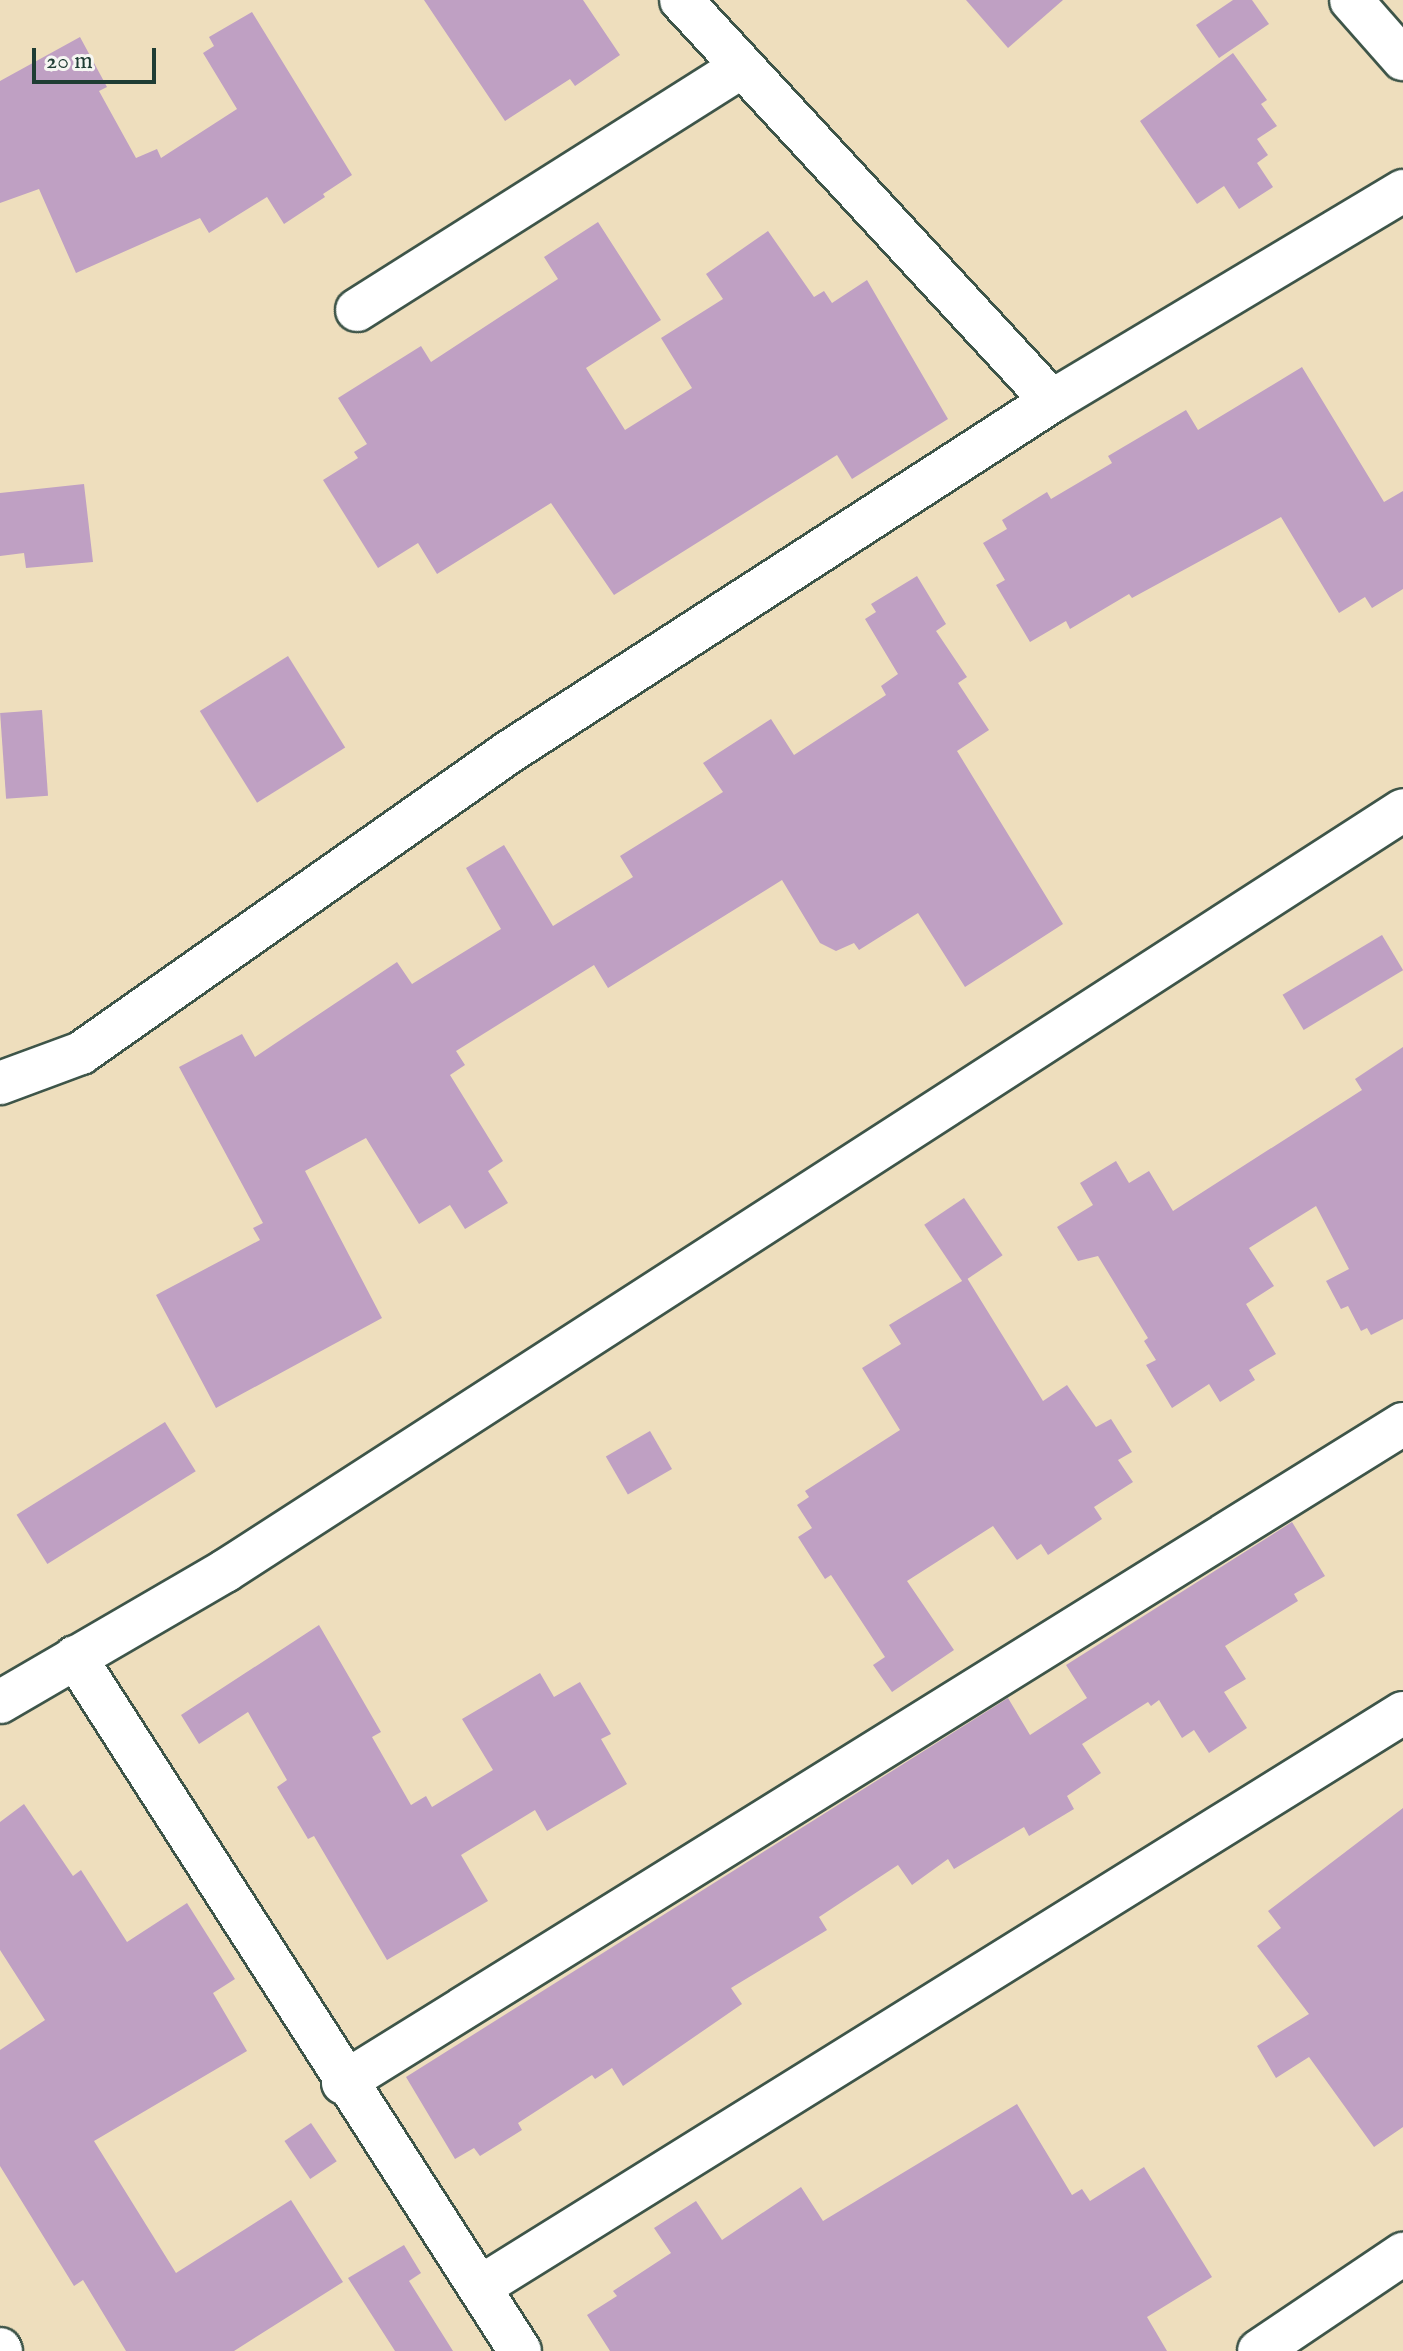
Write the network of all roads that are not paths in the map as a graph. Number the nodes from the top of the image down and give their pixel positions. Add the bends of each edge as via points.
1 (681, 0) edge
2 (1351, 0) edge
3 (1403, 59) edge
4 (741, 67) junction
5 (1403, 191) edge
6 (357, 310) dead end
7 (1052, 401) junction
8 (1403, 810) edge
9 (0, 1083) edge
10 (1403, 1424) edge
11 (75, 1657) junction
12 (0, 1702) edge
13 (1403, 1713) edge
14 (343, 2083) junction
15 (1403, 2254) edge
16 (480, 2287) junction
17 (520, 2351) edge
18 (1259, 2351) edge

1 - 4 street
2 - 3 street
4 - 6 street
4 - 7 street
5 - 7 street
7 - 9 street via 509,752 81,1053
8 - 11 street via 225,1571
10 - 14 street
11 - 12 street
11 - 14 street
13 - 16 street
14 - 16 street
15 - 18 street
16 - 17 street

